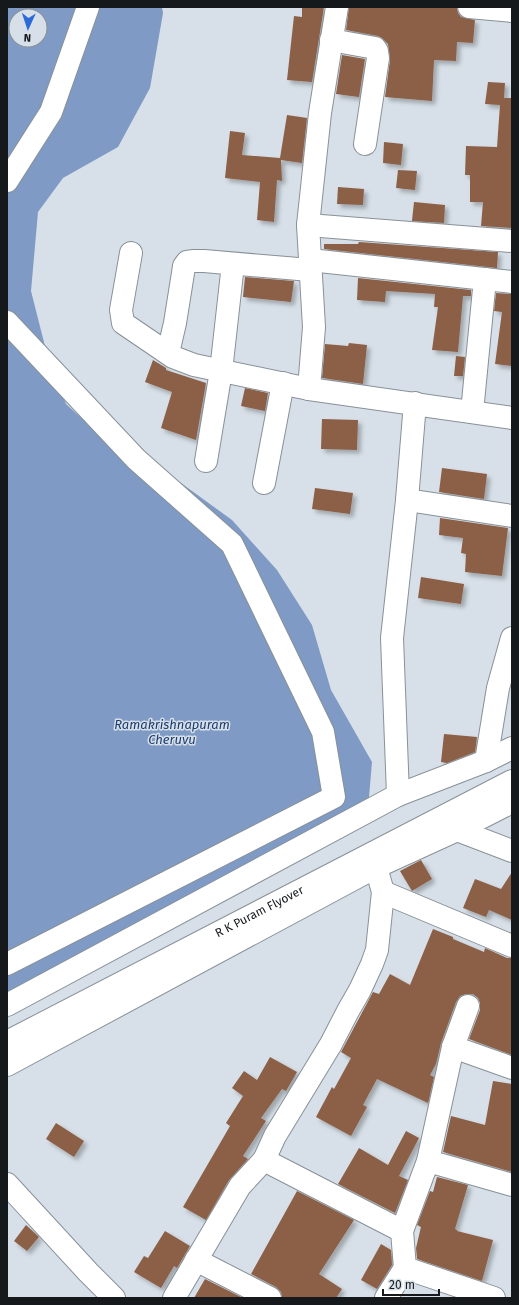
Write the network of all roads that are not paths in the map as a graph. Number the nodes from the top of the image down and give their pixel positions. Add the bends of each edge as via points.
1 (88, 7) edge
2 (337, 7) edge
3 (477, 7) edge
4 (512, 11) edge
5 (331, 40) junction
6 (365, 144) dead end
7 (7, 181) edge
8 (308, 225) junction
9 (512, 241) edge
10 (131, 253) dead end
11 (233, 264) junction
12 (310, 265) junction
13 (485, 279) junction
14 (512, 282) edge
15 (7, 322) edge
16 (168, 353) junction
17 (221, 371) junction
18 (283, 384) junction
19 (309, 388) junction
20 (415, 403) junction
21 (472, 412) junction
22 (512, 418) edge
23 (206, 461) dead end
24 (264, 483) dead end
25 (407, 500) junction
26 (512, 516) edge
27 (512, 638) edge
28 (512, 748) edge
29 (486, 761) junction
30 (512, 781) edge
31 (398, 796) junction
32 (334, 797) junction
33 (512, 802) edge
34 (345, 824) junction
35 (457, 830) junction
36 (512, 851) edge
37 (376, 867) junction
38 (383, 892) junction
39 (512, 946) edge
40 (7, 964) edge
41 (7, 1005) edge
42 (468, 1006) dead end
43 (7, 1042) edge
44 (453, 1047) junction
45 (7, 1065) edge
46 (512, 1068) edge
47 (264, 1160) junction
48 (428, 1161) junction
49 (7, 1184) edge
50 (512, 1185) edge
51 (402, 1231) junction
52 (196, 1260) junction
53 (405, 1268) junction
54 (114, 1298) edge
55 (174, 1298) edge
56 (270, 1298) edge
57 (386, 1298) edge
58 (494, 1298) edge

1 - 7 street via 51,112
2 - 5 street
3 - 4 street
5 - 6 street via 375,48 377,51
5 - 8 street
8 - 9 street
8 - 12 street
10 - 16 street via 121,310 123,323
11 - 12 street
11 - 16 street via 194,261 187,262 184,266
11 - 17 street
12 - 13 street
12 - 19 street via 314,327
13 - 14 street
13 - 21 street
15 - 32 street via 136,459 232,544 323,732
16 - 17 street via 194,366
17 - 18 street
17 - 23 street
18 - 19 street
18 - 24 street
19 - 20 street
20 - 21 street
20 - 25 street
21 - 22 street
25 - 26 street
25 - 31 street via 392,638
27 - 29 street via 498,688
28 - 29 street
29 - 31 street
30 - 43 street, R K Puram Flyover
31 - 34 street
32 - 34 street
32 - 40 street
33 - 35 street
34 - 41 street
35 - 36 street
35 - 37 street
37 - 38 street
37 - 45 street
38 - 39 street
38 - 47 street via 377,950 372,964 331,1044 275,1136
42 - 44 street
44 - 46 street
44 - 48 street
47 - 51 street
47 - 52 street via 240,1186
48 - 50 street
48 - 51 street
49 - 54 street
51 - 53 street
52 - 55 street
52 - 56 street
53 - 57 street
53 - 58 street

